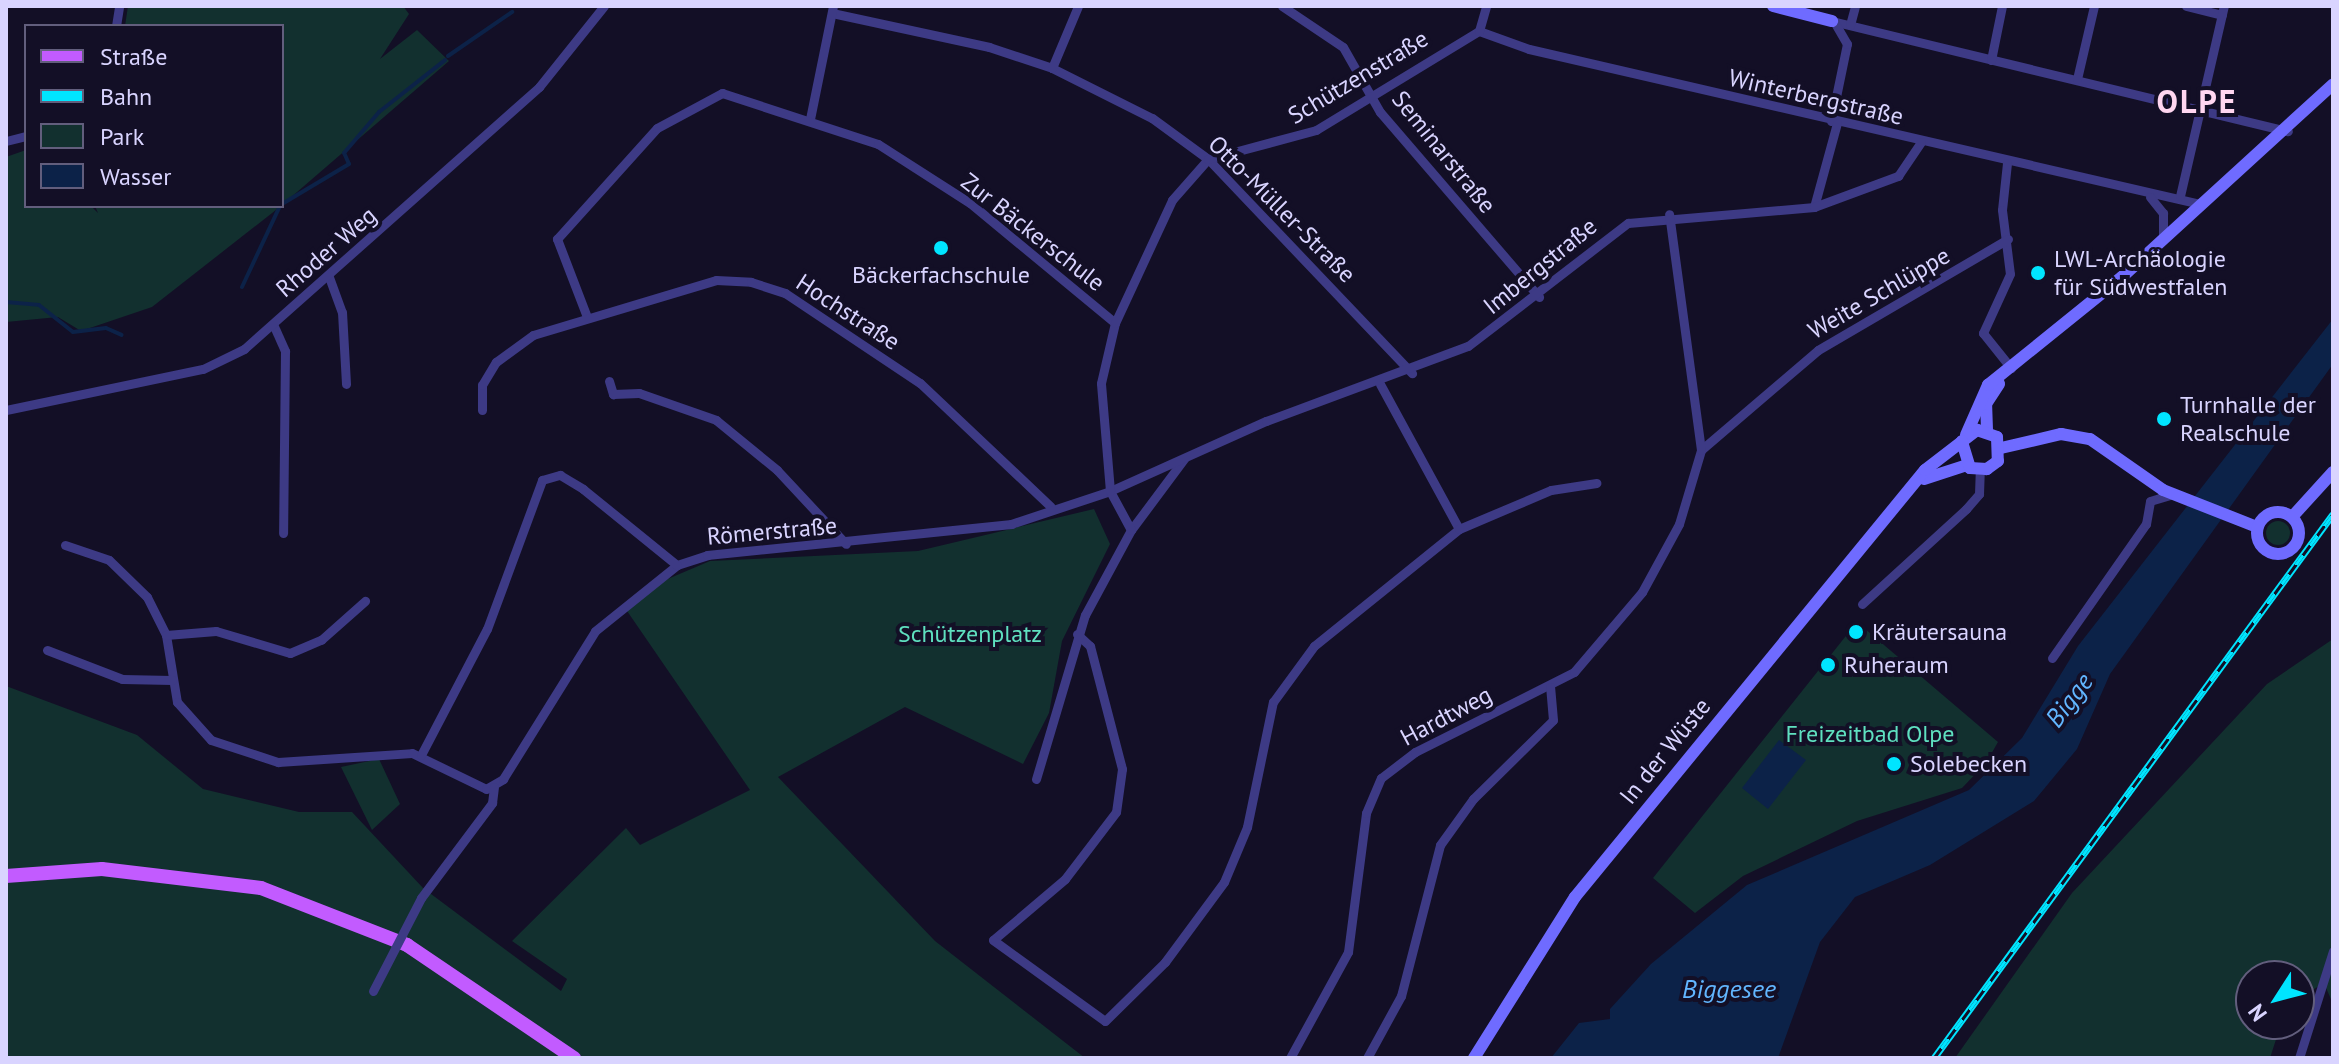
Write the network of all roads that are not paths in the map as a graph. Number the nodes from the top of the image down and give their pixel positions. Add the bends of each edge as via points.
1 (1078, 6) edge
2 (1282, 6) edge
3 (1486, 6) edge
4 (1773, 6) edge
5 (1855, 6) edge
6 (2002, 6) edge
7 (2094, 6) edge
8 (2186, 6) edge
9 (599, 8) edge
10 (833, 10) edge
11 (2223, 11) edge
12 (1832, 21) junction
13 (1850, 25) junction
14 (1869, 30) junction
15 (1479, 31) junction
16 (1847, 44) junction
17 (1991, 60) junction
18 (1052, 68) junction
19 (2077, 79) junction
20 (2333, 84) edge
21 (1373, 94) junction
22 (2202, 108) junction
23 (810, 119) junction
24 (1834, 122) junction
25 (2288, 131) junction
26 (1921, 142) junction
27 (1208, 159) junction
28 (2007, 163) junction
29 (2148, 195) junction
30 (2180, 196) dead end
31 (2196, 203) junction
32 (1814, 207) junction
33 (1669, 214) junction
34 (2163, 235) junction
35 (2008, 239) junction
36 (329, 277) junction
37 (1539, 297) junction
38 (587, 317) junction
39 (1115, 323) junction
40 (273, 324) junction
41 (2011, 368) junction
42 (1412, 373) junction
43 (609, 381) dead end
44 (346, 384) dead end
45 (1380, 384) junction
46 (6, 410) edge
47 (482, 410) dead end
48 (1987, 430) junction
49 (1964, 438) junction
50 (2001, 448) junction
51 (1701, 454) junction
52 (1184, 459) junction
53 (1967, 465) junction
54 (1980, 470) junction
55 (2333, 472) edge
56 (1596, 483) dead end
57 (1912, 488) junction
58 (1110, 491) junction
59 (2172, 495) junction
60 (1051, 507) junction
61 (2292, 517) junction
62 (2257, 527) junction
63 (1459, 529) junction
64 (1131, 530) junction
65 (283, 533) dead end
66 (846, 544) junction
67 (65, 545) dead end
68 (677, 565) junction
69 (365, 601) dead end
70 (1862, 604) dead end
71 (1077, 634) junction
72 (166, 635) junction
73 (47, 650) dead end
74 (2052, 658) dead end
75 (172, 680) junction
76 (1550, 687) junction
77 (421, 755) junction
78 (1036, 779) dead end
79 (494, 787) junction
80 (6, 876) edge
81 (2333, 951) edge
82 (373, 991) dead end
83 (574, 1058) edge
84 (1290, 1058) edge
85 (1367, 1058) edge
86 (1474, 1058) edge
87 (2299, 1058) edge

1 - 18 street
2 - 21 street, Seminarstraße via 1343,47
3 - 15 street
4 - 12 main road
5 - 13 street
6 - 17 street
7 - 19 street
8 - 11 street
9 - 36 street, Rhoder Weg via 539,87
10 - 18 street, Otto-Müller-Straße
10 - 23 street
11 - 22 street
12 - 13 street
12 - 16 street
13 - 14 street
14 - 16 street
14 - 17 street
15 - 21 street, Schützenstraße
15 - 24 street, Winterbergstraße
16 - 24 street
17 - 19 street
18 - 27 street, Otto-Müller-Straße via 1152,118
19 - 22 street
20 - 25 main road, In der Wüste
21 - 27 street, Schützenstraße via 1316,130
21 - 37 street, Seminarstraße via 1380,112
22 - 25 street
22 - 30 street
23 - 38 street, Zur Bäckerschule via 722,93 657,128 557,239
23 - 39 street, Zur Bäckerschule via 878,144 970,203
24 - 26 street, Winterbergstraße
24 - 32 street
25 - 31 main road, In der Wüste
26 - 28 street, Winterbergstraße
26 - 32 street, Imbergstraße via 1898,176
27 - 39 street via 1172,200
27 - 42 street, Otto-Müller-Straße
28 - 29 street, Winterbergstraße
28 - 35 street via 2002,210
29 - 31 street, Winterbergstraße
29 - 34 street via 2162,209
31 - 34 main road, In der Wüste
32 - 33 street, Imbergstraße
33 - 37 street, Imbergstraße via 1600,240
33 - 51 street
34 - 41 main road, In der Wüste
35 - 41 street via 2010,274 1983,333
35 - 51 street, Weite Schlüppe via 1818,350
36 - 40 street, Rhoder Weg
36 - 44 street via 342,312
37 - 42 street, Imbergstraße via 1483,338
38 - 47 street, Hochstraße via 512,347 482,385
38 - 60 street, Hochstraße via 716,280 785,293 920,383
39 - 58 street via 1101,383
40 - 46 street, Rhoder Weg via 203,369
40 - 65 street via 285,351
41 - 48 main road, In der Wüste via 1988,398
41 - 49 main road, In der Wüste via 1979,396
42 - 45 street, Imbergstraße
43 - 66 street via 613,394 639,393 716,420 777,470
45 - 52 street, Imbergstraße via 1266,421
45 - 63 street
48 - 49 main road
48 - 50 main road
49 - 53 main road
49 - 57 main road, In der Wüste
50 - 54 main road via 1993,466
50 - 59 main road via 2061,434 2090,439
51 - 76 street, Hardtweg via 1679,524 1642,592 1600,650
52 - 58 street, Imbergstraße
52 - 64 street, Imbergstraße
53 - 54 main road
53 - 57 main road, In der Wüste via 1940,469
54 - 70 street via 1979,494 1966,509
55 - 61 main road
56 - 63 street via 1551,490
57 - 86 main road, In der Wüste via 1575,897
58 - 60 street, Römerstraße
58 - 64 street
59 - 62 main road
59 - 74 street via 2150,501 2146,524
60 - 66 street, Römerstraße via 1011,524
61 - 62 main road via 2271,513
61 - 62 main road via 2299,536 2287,553 2265,551
63 - 71 street via 1314,646 1287,679 1264,726 1247,827 1224,882 1165,962 1105,1021 993,940 1065,879 1116,812 1122,769 1090,646
64 - 71 street, Imbergstraße
66 - 68 street, Römerstraße via 707,555
67 - 72 street via 122,570
68 - 77 street via 583,489 560,475 542,480 487,629
68 - 79 street, Römerstraße via 625,599 595,631
69 - 72 street via 321,640 290,653 216,631
71 - 78 street, Imbergstraße
72 - 75 street
73 - 75 street via 122,679
75 - 77 street via 190,724 239,754 303,762
76 - 84 street, Hardtweg via 1428,745 1381,778 1366,813 1348,952
76 - 85 street via 1553,720 1473,799 1440,845 1401,996
77 - 79 street via 476,789
79 - 82 street, Römerstraße, bridge via 492,803 421,898
80 - 83 main road via 102,869 261,888 407,945
81 - 87 street

